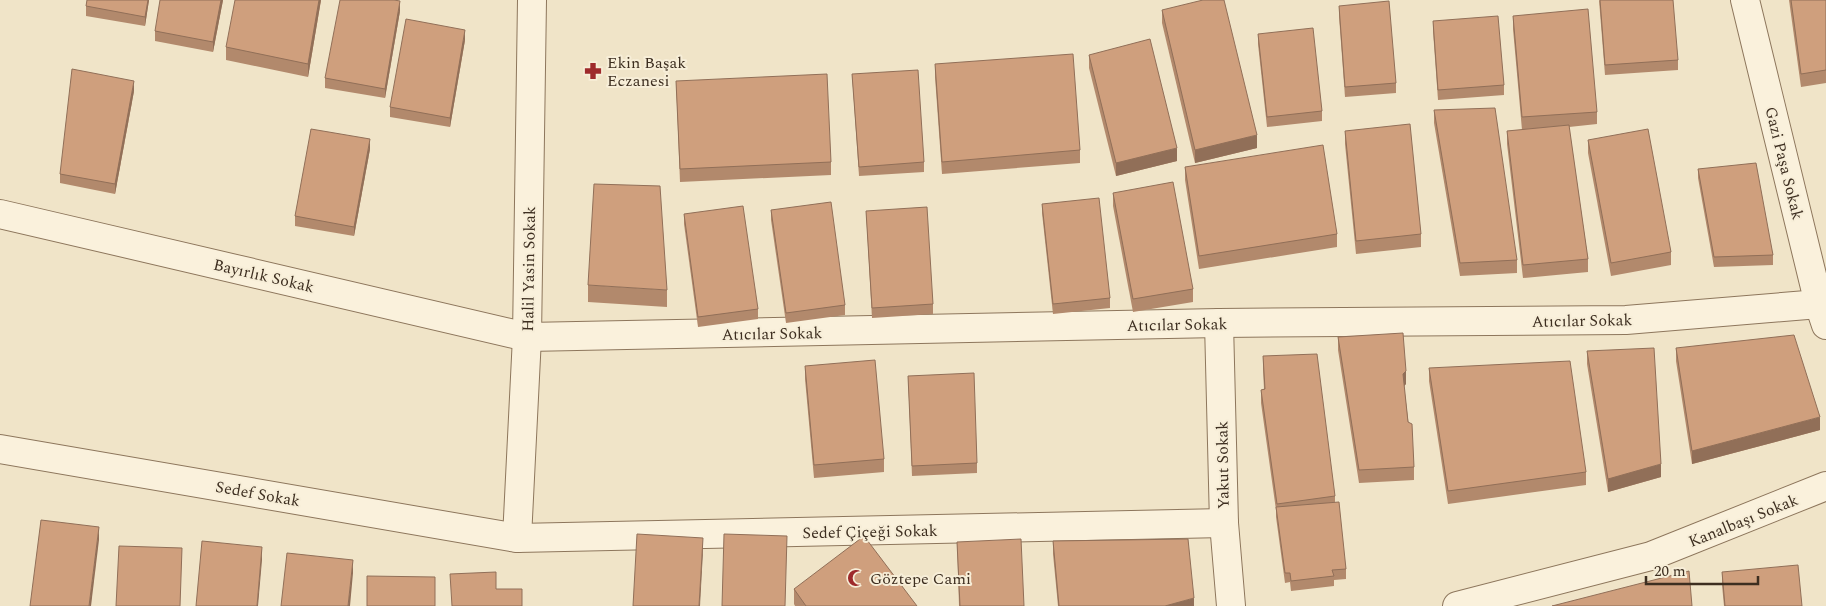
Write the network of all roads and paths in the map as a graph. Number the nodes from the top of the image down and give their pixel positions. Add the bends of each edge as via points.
1 (532, 0) edge
2 (1745, 0) edge
3 (0, 214) edge
4 (1824, 310) edge
5 (1219, 323) junction
6 (527, 337) junction
7 (0, 449) edge
8 (1826, 486) edge
9 (1224, 524) junction
10 (517, 538) junction
11 (1231, 606) edge
12 (1457, 606) edge

1 - 6 street, Halil Yasin Sokak
2 - 4 street, Gazi Paşa Sokak
3 - 6 street, Bayırlık Sokak
4 - 5 street, Atıcılar Sokak via 1626,320
5 - 6 street, Atıcılar Sokak
5 - 9 street, Yakut Sokak
6 - 10 street, Halil Yasin Sokak
7 - 10 street, Sedef Sokak
8 - 12 street, Kanalbaşı Sokak via 1651,556
9 - 10 street, Sedef Çiçeği Sokak
9 - 11 street, Yakut Sokak

